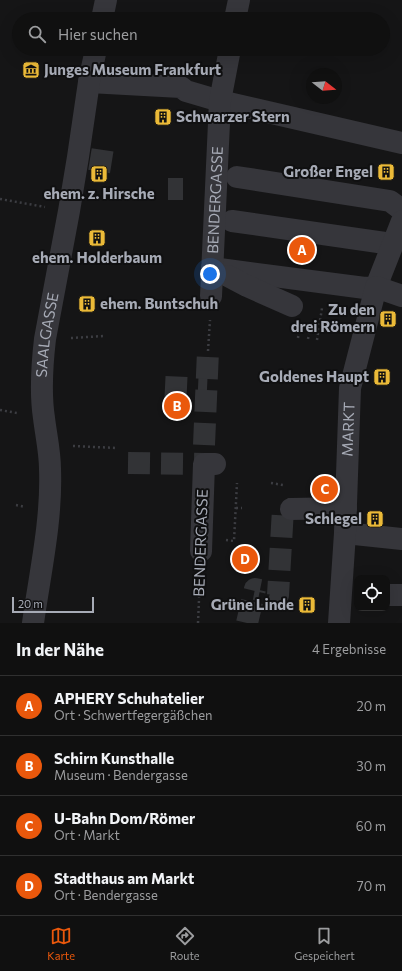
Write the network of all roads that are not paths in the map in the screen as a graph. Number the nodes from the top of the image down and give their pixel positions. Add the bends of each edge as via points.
1 (106, 0) edge
2 (239, 0) edge
3 (103, 12) edge
4 (236, 12) edge
5 (95, 56) edge
6 (229, 56) edge
7 (89, 82) junction
8 (220, 100) junction
9 (402, 143) edge
10 (237, 177) dead end
11 (402, 210) edge
12 (232, 221) dead end
13 (402, 221) edge
14 (392, 244) junction
15 (212, 268) junction
16 (371, 287) junction
17 (211, 296) road end
18 (402, 296) edge
19 (292, 306) dead end
20 (209, 464) tunnel mouth
21 (346, 508) junction
22 (291, 509) dead end
23 (345, 533) junction
24 (402, 539) edge
25 (201, 552) road end
26 (402, 594) edge
27 (390, 595) edge
28 (349, 596) edge
29 (33, 623) edge
30 (339, 623) edge

1 - 3 street
2 - 4 street
5 - 7 street, SAALGASSE
6 - 8 street, BENDERGASSE
7 - 8 street via 181,87 186,91
7 - 29 street, SAALGASSE via 84,158 42,362 43,417 50,468 50,489 49,514
8 - 9 street
8 - 15 street, BENDERGASSE
10 - 11 street via 390,201
12 - 14 street
13 - 14 street, MARKT
14 - 16 street, MARKT
15 - 16 street
15 - 17 street, BENDERGASSE
15 - 19 street
16 - 18 street
16 - 21 street, MARKT via 350,388
20 - 25 street, BENDERGASSE
21 - 22 street
21 - 23 street, MARKT
23 - 24 street
23 - 28 street, MARKT
26 - 27 street
28 - 30 street, MARKT

